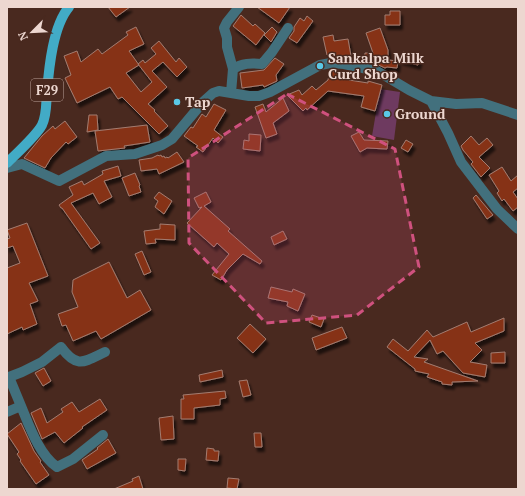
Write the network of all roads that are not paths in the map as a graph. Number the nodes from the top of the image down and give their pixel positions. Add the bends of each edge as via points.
1 (69, 7) edge
2 (239, 7) edge
3 (288, 28) dead end
4 (233, 69) junction
5 (231, 93) junction
6 (431, 101) junction
7 (518, 115) edge
8 (7, 163) edge
9 (7, 168) edge
10 (518, 229) edge
11 (105, 352) dead end
12 (21, 406) junction
13 (7, 412) edge
14 (104, 434) dead end

1 - 8 main road, F29 via 56,32 49,65 42,126
2 - 4 street via 224,28 226,47
3 - 4 street via 262,64 240,64
4 - 5 street
5 - 6 street via 259,96 320,65 331,63 377,71
5 - 9 street via 213,93 172,139 162,145 136,154 106,156 59,181 22,164
6 - 7 street via 456,104 482,103
6 - 10 street via 460,162 497,209
11 - 12 street via 91,359 76,362 68,358 61,348 42,362 9,377
12 - 13 street
12 - 14 street via 34,440 57,467 73,459

